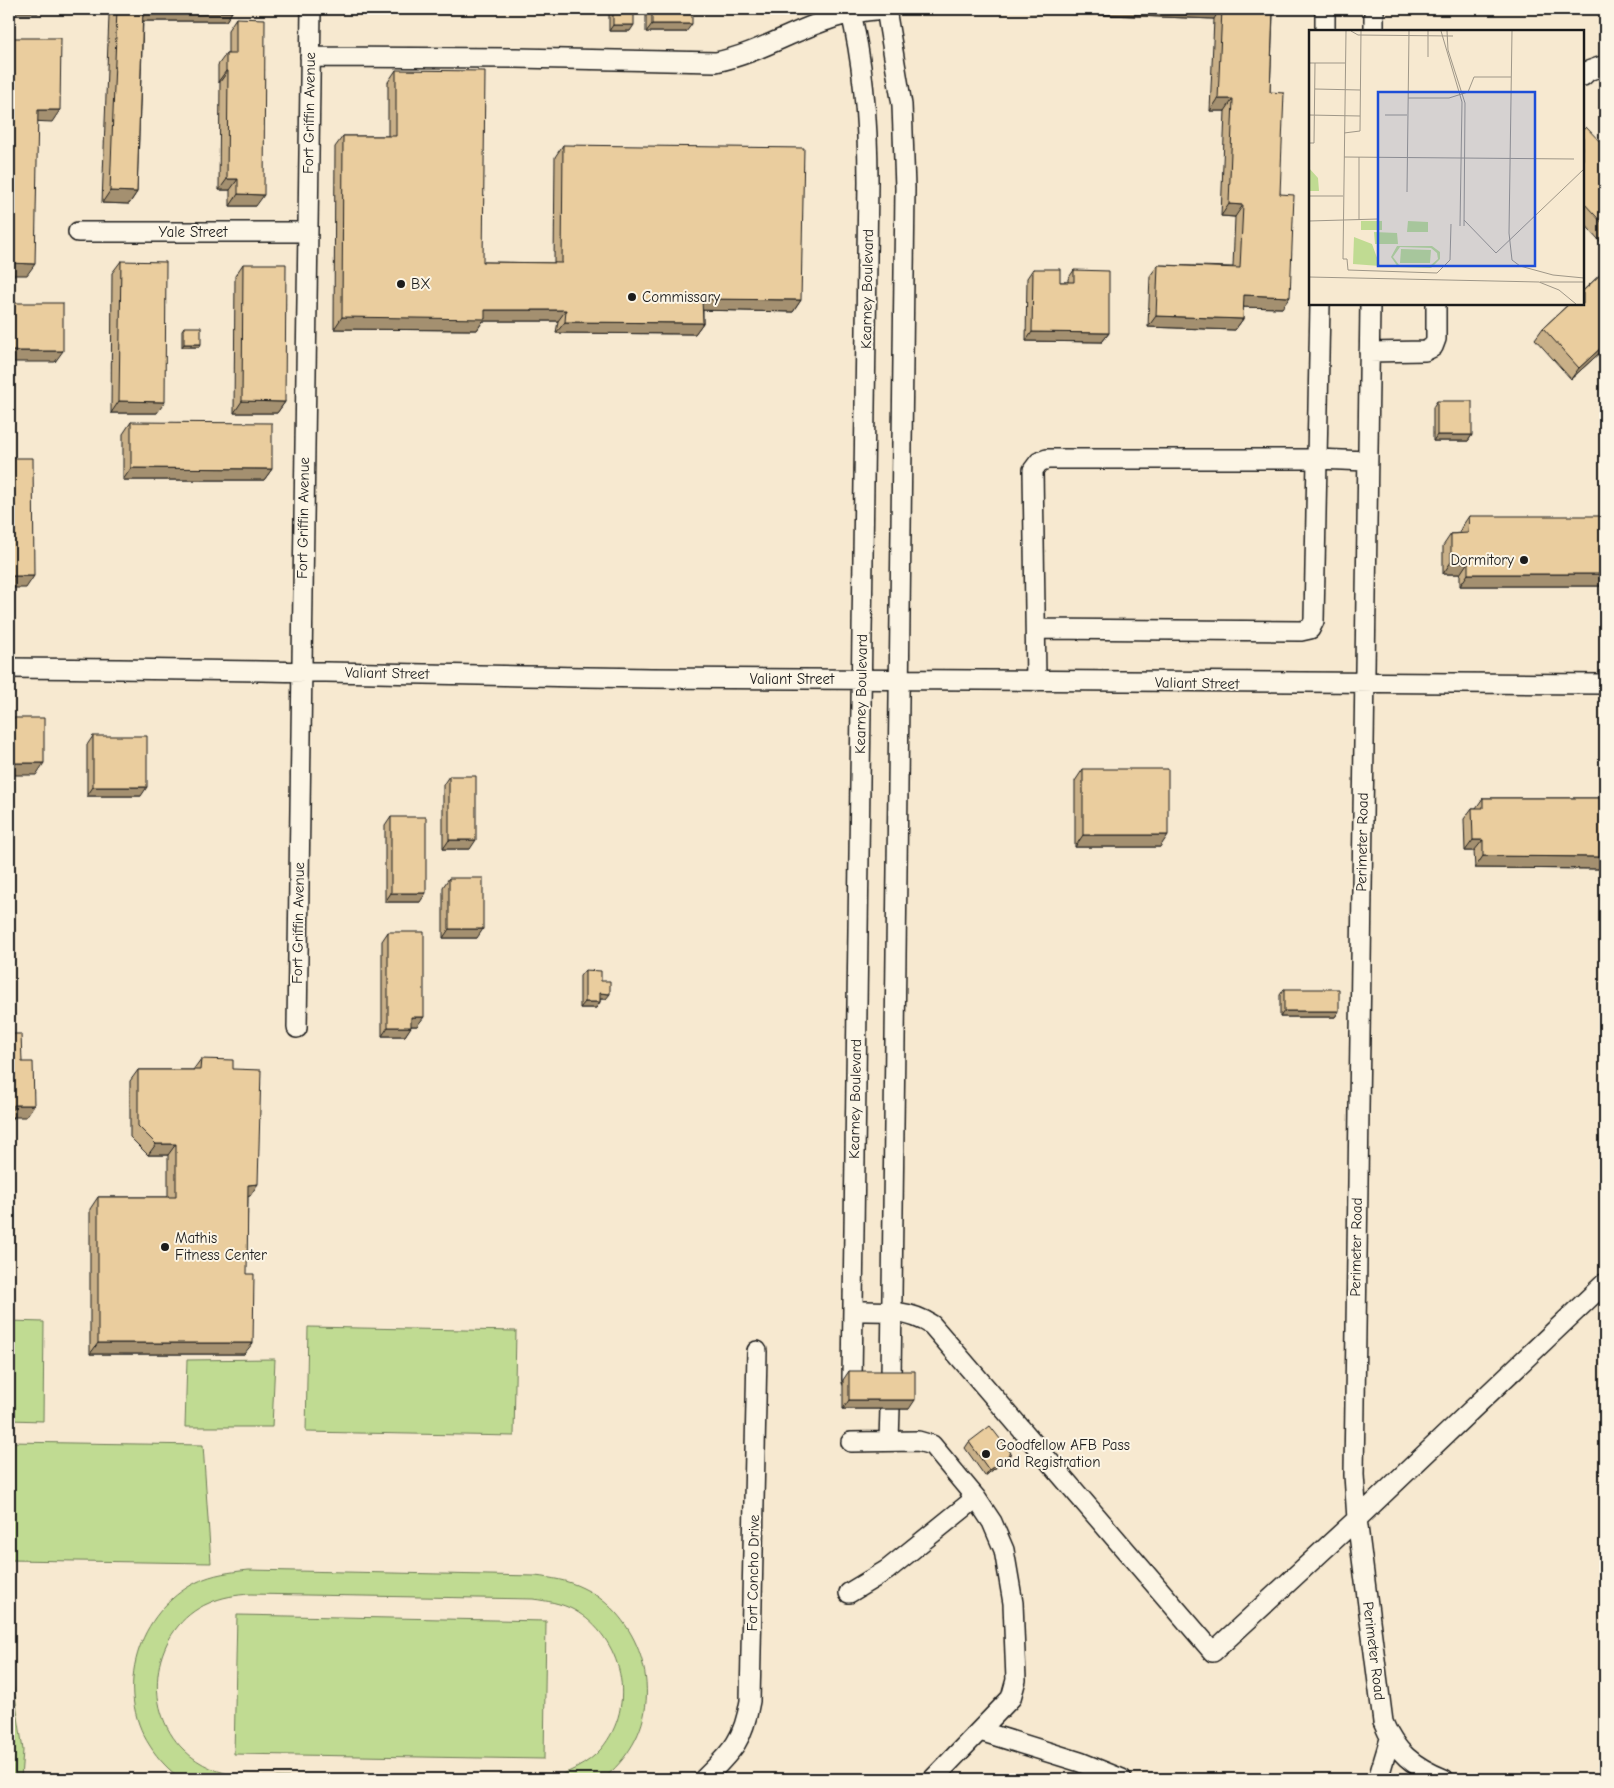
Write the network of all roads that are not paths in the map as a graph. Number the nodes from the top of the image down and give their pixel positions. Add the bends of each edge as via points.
1 (311, 9) edge
2 (886, 9) edge
3 (1325, 9) edge
4 (1374, 9) edge
5 (850, 11) edge
6 (1325, 30) edge
7 (1374, 30) edge
8 (310, 57) junction
9 (1605, 65) edge
10 (1584, 75) edge
11 (78, 232) dead end
12 (307, 232) junction
13 (1320, 305) edge
14 (1370, 305) edge
15 (1436, 305) edge
16 (1369, 352) junction
17 (1317, 459) junction
18 (1367, 461) junction
19 (1036, 629) junction
20 (9, 668) edge
21 (302, 671) junction
22 (861, 679) junction
23 (898, 680) junction
24 (1036, 681) junction
25 (1364, 684) junction
26 (1605, 684) edge
27 (297, 1028) dead end
28 (1605, 1283) edge
29 (853, 1311) junction
30 (892, 1312) junction
31 (757, 1351) dead end
32 (852, 1380) edge
33 (890, 1380) edge
34 (890, 1409) edge
35 (889, 1441) junction
36 (851, 1442) dead end
37 (976, 1498) junction
38 (1357, 1519) junction
39 (849, 1593) dead end
40 (980, 1731) junction
41 (1390, 1739) junction
42 (1429, 1777) edge
43 (704, 1779) edge
44 (933, 1779) edge
45 (1122, 1779) edge
46 (1378, 1779) edge

1 - 8 street, Fort Griffin Avenue
2 - 5 street
2 - 23 street via 902,104 905,188
3 - 6 street
4 - 7 street
5 - 8 street via 746,55 716,62
5 - 22 street, Kearney Boulevard via 860,65 868,145
8 - 12 street, Fort Griffin Avenue
9 - 10 street
11 - 12 street, Yale Street
12 - 21 street, Fort Griffin Avenue
13 - 17 street
14 - 16 street, Perimeter Road
15 - 16 street via 1436,339 1432,347 1425,351
16 - 18 street, Perimeter Road
17 - 18 street
17 - 19 street via 1314,622 1310,629
17 - 19 street via 1047,459 1039,462 1033,470
18 - 25 street, Perimeter Road
19 - 24 street
20 - 21 street, Valiant Street
21 - 22 street, Valiant Street
21 - 27 street, Fort Griffin Avenue
22 - 23 street, Valiant Street
22 - 29 street, Kearney Boulevard
23 - 24 street, Valiant Street
23 - 30 street
24 - 25 street, Valiant Street
25 - 26 street, Valiant Street
25 - 38 street, Perimeter Road via 1354,1443
28 - 38 street
29 - 30 street
29 - 32 street, Kearney Boulevard
30 - 33 street
30 - 38 street via 912,1315 932,1325 1213,1652
31 - 43 street, Fort Concho Drive via 750,1701 740,1738
34 - 35 street
35 - 36 street
35 - 37 street via 918,1441 932,1446
37 - 39 street via 886,1570
37 - 40 street via 992,1522 1004,1550 1013,1603 1016,1680 1011,1698
38 - 41 street, Perimeter Road via 1383,1722
40 - 44 street
40 - 45 street via 1080,1762
41 - 42 street, Perimeter Road
41 - 46 street

